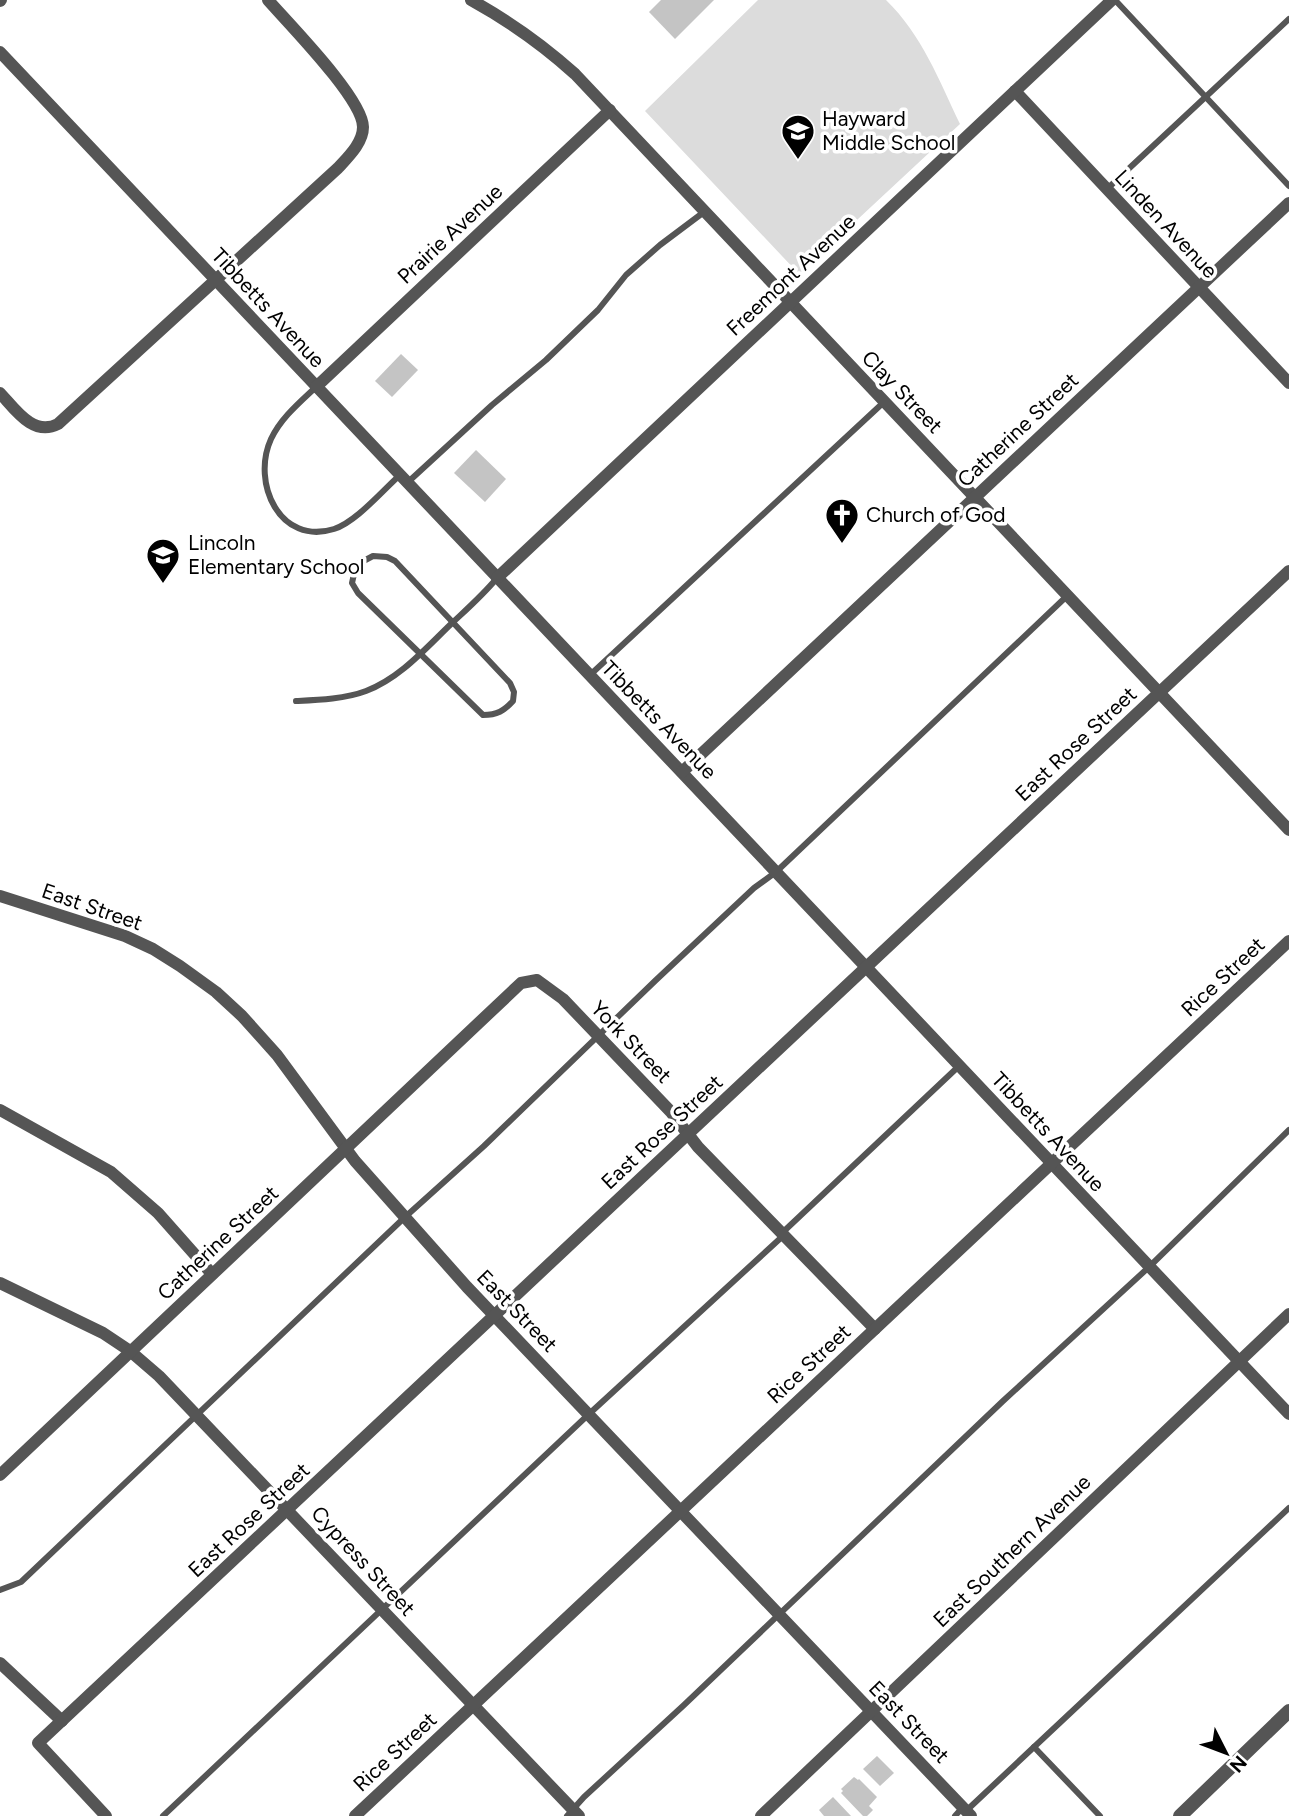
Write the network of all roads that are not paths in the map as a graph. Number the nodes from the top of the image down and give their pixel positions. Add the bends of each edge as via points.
1 (268, 0) edge
2 (471, 0) edge
3 (1114, 0) edge
4 (1289, 19) edge
5 (0, 52) edge
6 (1015, 91) junction
7 (1206, 98) junction
8 (610, 110) junction
9 (1289, 186) edge
10 (1107, 189) junction
11 (1289, 203) edge
12 (704, 212) junction
13 (216, 281) junction
14 (1199, 288) junction
15 (790, 303) junction
16 (1289, 383) edge
17 (316, 387) junction
18 (0, 393) edge
19 (884, 402) junction
20 (403, 479) junction
21 (975, 497) junction
22 (1289, 571) edge
23 (497, 578) junction
24 (1068, 595) junction
25 (453, 622) junction
26 (421, 653) junction
27 (590, 676) junction
28 (1160, 692) junction
29 (296, 701) dead end
30 (682, 772) junction
31 (1289, 830) edge
32 (776, 872) junction
33 (0, 896) edge
34 (1289, 941) edge
35 (866, 968) junction
36 (599, 1036) junction
37 (462, 1038) joint
38 (959, 1066) junction
39 (0, 1110) edge
40 (1289, 1130) edge
41 (688, 1135) junction
42 (346, 1148) junction
43 (1051, 1164) junction
44 (404, 1218) junction
45 (783, 1234) junction
46 (1149, 1267) junction
47 (212, 1275) junction
48 (0, 1283) edge
49 (1289, 1314) edge
50 (495, 1316) junction
51 (875, 1329) junction
52 (130, 1351) junction
53 (1239, 1362) junction
54 (589, 1414) junction
55 (1289, 1414) edge
56 (197, 1416) junction
57 (0, 1475) edge
58 (1289, 1508) edge
59 (288, 1510) junction
60 (681, 1511) junction
61 (0, 1590) edge
62 (382, 1609) junction
63 (780, 1614) junction
64 (0, 1663) edge
65 (473, 1705) junction
66 (872, 1711) junction
67 (1289, 1711) edge
68 (62, 1721) junction
69 (1034, 1747) junction
70 (964, 1812) edge
71 (573, 1814) edge
72 (106, 1816) edge
73 (163, 1816) edge
74 (355, 1816) edge
75 (761, 1816) edge
76 (1100, 1816) edge
77 (1180, 1816) edge

1 - 13 street via 353,102 362,131 338,168
2 - 8 street, Clay Street via 547,49
3 - 6 street, Freemont Avenue
3 - 7 lane
4 - 7 lane
5 - 13 street, Tibbetts Avenue
6 - 10 street, Linden Avenue
6 - 15 street, Freemont Avenue
7 - 9 lane
7 - 10 lane
8 - 12 street, Clay Street
8 - 17 street, Prairie Avenue
10 - 14 street, Linden Avenue
11 - 14 street, Catherine Street
12 - 15 street, Clay Street
12 - 20 lane via 626,275 563,343
13 - 17 street, Tibbetts Avenue
13 - 18 street via 58,424 44,429 24,419
14 - 16 street, Linden Avenue
14 - 21 street, Catherine Street
15 - 19 street, Clay Street
15 - 23 street, Freemont Avenue
17 - 20 street, Tibbetts Avenue
17 - 20 lane via 289,412 266,453 266,493 286,520 308,531 335,529
19 - 21 street, Clay Street
19 - 27 lane
20 - 23 street, Tibbetts Avenue
21 - 24 street, Clay Street
21 - 30 street, Catherine Street
22 - 28 street, East Rose Street
23 - 25 lane
23 - 27 street, Tibbetts Avenue
24 - 28 street, Clay Street
24 - 32 lane
25 - 26 lane
25 - 26 lane via 510,683 513,701 504,710 483,715
25 - 26 lane via 396,561 373,556 356,565 352,583 358,593
26 - 29 lane via 363,692
27 - 30 street, Tibbetts Avenue
28 - 31 street, Clay Street
28 - 35 street, East Rose Street
30 - 32 street, Tibbetts Avenue
32 - 35 street, Tibbetts Avenue
32 - 36 lane
33 - 42 street, East Street via 125,936 216,992 277,1055
34 - 43 street, Rice Street
35 - 38 street, Tibbetts Avenue
35 - 41 street, East Rose Street
36 - 37 street, York Street via 564,999 543,983 529,980
36 - 41 street, York Street
36 - 44 lane
37 - 42 street, Catherine Street
38 - 43 street, Tibbetts Avenue
38 - 45 lane
39 - 47 street via 111,1172 158,1213
40 - 46 lane
41 - 45 street, York Street
41 - 50 street, East Rose Street
42 - 44 street, East Street
42 - 47 street, Catherine Street
43 - 46 street, Tibbetts Avenue
43 - 51 street, Rice Street
44 - 50 street, East Street
44 - 56 lane
45 - 51 street, York Street
45 - 54 lane
46 - 53 street, Tibbetts Avenue
46 - 63 lane
47 - 52 street, Catherine Street
48 - 52 street, Cypress Street
49 - 53 street, East Southern Avenue
50 - 54 street, East Street
50 - 59 street, East Rose Street
51 - 60 street, Rice Street
52 - 56 street, Cypress Street
52 - 57 street, Catherine Street
53 - 55 street, Tibbetts Avenue
53 - 66 street, East Southern Avenue
54 - 60 street, East Street
54 - 62 lane
56 - 59 street, Cypress Street
56 - 61 lane via 20,1582
58 - 69 lane
59 - 62 street, Cypress Street
59 - 68 street, East Rose Street
60 - 63 street, East Street
60 - 65 street, Rice Street
62 - 65 street, Cypress Street
62 - 73 lane
63 - 66 street, East Street
63 - 71 lane
64 - 68 street
65 - 71 street, Cypress Street
65 - 74 street, Rice Street
66 - 70 street, East Street
66 - 75 street, East Southern Avenue
67 - 77 street
68 - 72 street, East Rose Street via 38,1744
69 - 70 lane
69 - 76 lane

